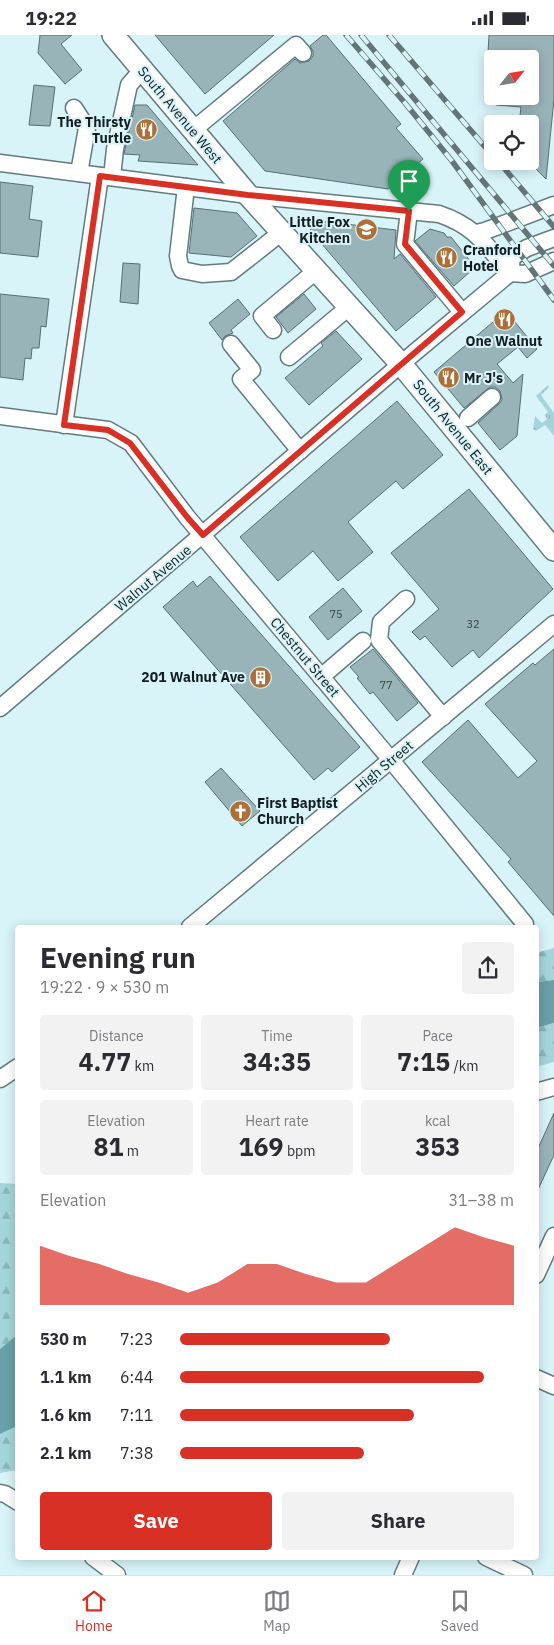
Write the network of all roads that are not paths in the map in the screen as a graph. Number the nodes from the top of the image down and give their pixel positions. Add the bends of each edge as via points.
1 (113, 35) edge
2 (303, 53) dead end
3 (136, 77) junction
4 (74, 108) dead end
5 (193, 130) junction
6 (0, 163) edge
7 (79, 173) junction
8 (106, 177) junction
9 (186, 187) junction
10 (248, 195) junction
11 (554, 205) edge
12 (409, 211) junction
13 (484, 230) junction
14 (282, 231) junction
15 (554, 238) edge
16 (554, 261) edge
17 (316, 270) junction
18 (510, 273) junction
19 (349, 307) junction
20 (462, 312) junction
21 (273, 330) dead end
22 (231, 345) dead end
23 (289, 357) dead end
24 (401, 364) junction
25 (492, 397) dead end
26 (0, 416) edge
27 (468, 418) dead end
28 (64, 425) junction
29 (300, 451) junction
30 (203, 535) junction
31 (554, 550) edge
32 (406, 599) dead end
33 (554, 624) edge
34 (362, 641) dead end
35 (321, 677) junction
36 (0, 708) edge
37 (444, 717) junction
38 (391, 760) junction
39 (525, 924) dead end
40 (192, 925) edge
41 (15, 1069) edge
42 (0, 1079) edge
43 (554, 1087) edge
44 (539, 1090) edge
45 (554, 1235) edge
46 (539, 1268) edge
47 (539, 1379) edge
48 (554, 1386) edge
49 (0, 1493) edge
50 (15, 1500) edge
51 (97, 1560) edge
52 (410, 1560) edge
53 (492, 1560) edge
54 (117, 1575) edge
55 (403, 1575) edge
56 (524, 1575) edge

1 - 3 main road, South Avenue West
2 - 5 street via 296,45
3 - 5 main road, South Avenue West
3 - 8 street
4 - 7 street via 87,128
5 - 10 main road, South Avenue West
6 - 7 street
7 - 8 street
8 - 9 street
8 - 28 street
9 - 10 street
9 - 14 street via 178,256 182,270 202,274 231,272
10 - 12 street
10 - 14 main road, South Avenue East
11 - 13 street
12 - 13 street via 439,214
12 - 20 street via 405,244
13 - 18 street
14 - 17 main road, South Avenue East
15 - 18 street via 512,257
16 - 18 street via 525,274
17 - 19 main road, South Avenue East
17 - 21 street via 262,316
18 - 20 street, Walnut Avenue
19 - 23 street
19 - 24 main road, South Avenue East
20 - 24 street, Walnut Avenue
22 - 29 street via 252,370 241,379
24 - 29 street, Walnut Avenue
24 - 31 main road, South Avenue East
25 - 27 street
26 - 28 street, Chestnut Street
28 - 30 street, Chestnut Street via 108,430 130,443
29 - 30 street, Walnut Avenue
30 - 35 street, Chestnut Street
30 - 36 street, Walnut Avenue
32 - 37 street via 380,622 379,640
33 - 37 street, High Street
34 - 35 street
35 - 38 street, Chestnut Street
37 - 38 street, High Street
38 - 39 street, Chestnut Street
38 - 40 street, High Street
41 - 42 street
43 - 44 street
45 - 46 street
47 - 48 street
49 - 50 street
51 - 54 street
52 - 55 street
53 - 56 street

